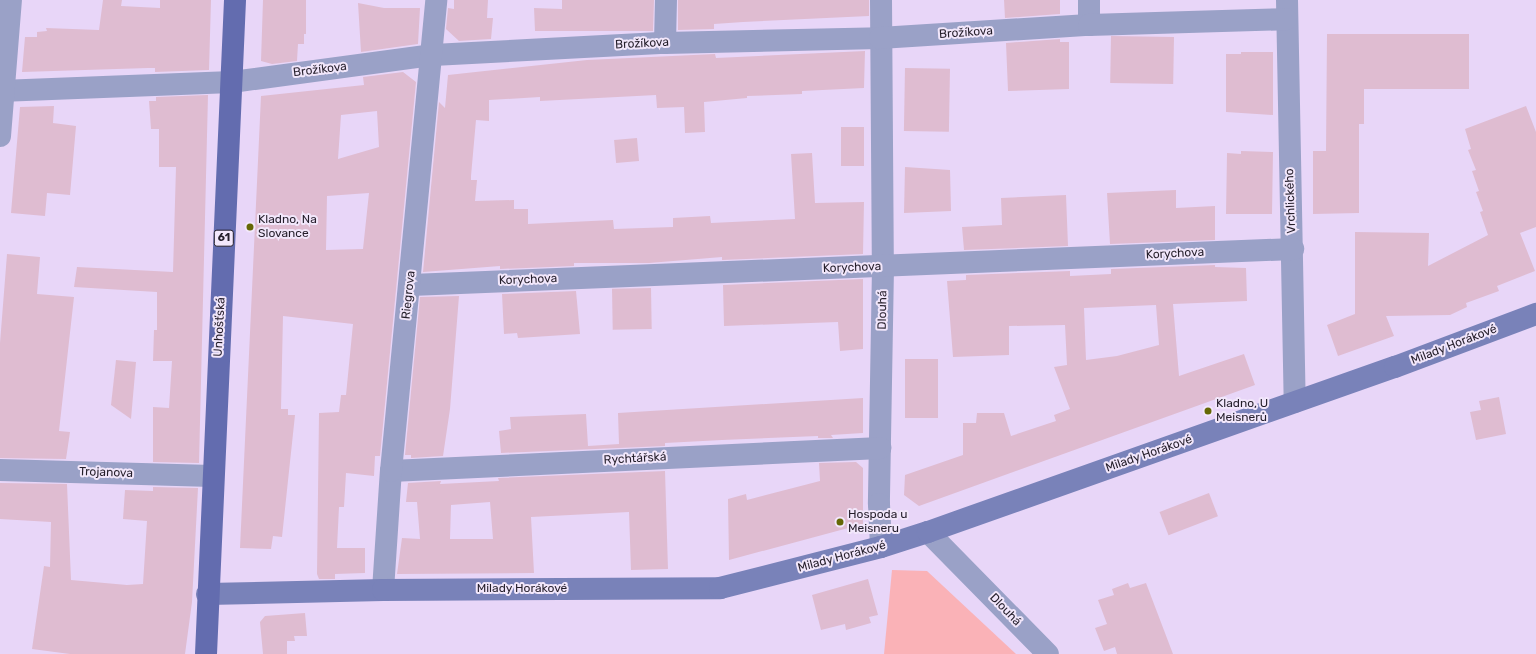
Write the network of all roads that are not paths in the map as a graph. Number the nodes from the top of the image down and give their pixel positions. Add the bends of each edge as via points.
1 (11, 0) edge
2 (235, 0) edge
3 (436, 0) edge
4 (666, 0) edge
5 (881, 0) edge
6 (1089, 0) edge
7 (1286, 10) edge
8 (1089, 25) junction
9 (880, 38) junction
10 (665, 43) junction
11 (433, 55) junction
12 (232, 82) junction
13 (2, 91) edge
14 (0, 136) edge
15 (1293, 249) junction
16 (883, 267) junction
17 (411, 285) junction
18 (1536, 314) edge
19 (1295, 402) junction
20 (880, 448) junction
21 (0, 470) edge
22 (391, 471) junction
23 (212, 476) junction
24 (928, 532) junction
25 (881, 547) junction
26 (382, 590) junction
27 (207, 594) junction
28 (206, 654) edge
29 (1048, 654) edge

1 - 13 street
2 - 12 main road, Unhošťská / 61
3 - 11 street, Riegrova
4 - 10 street
5 - 9 street, Dlouhá
6 - 8 street
7 - 8 street, Brožíkova
7 - 15 street, Vrchlického
8 - 9 street, Brožíkova
9 - 10 street, Brožíkova
9 - 16 street, Dlouhá
10 - 11 street, Brožíkova
11 - 12 street, Brožíkova
11 - 17 street, Riegrova
12 - 13 street, Brožíkova
12 - 23 main road, Unhošťská / 61
13 - 14 street
15 - 16 street, Korychova
15 - 19 street, Vrchlického
16 - 17 street, Korychova
16 - 20 street, Dlouhá
17 - 22 street, Riegrova
18 - 19 main road, Milady Horákové
19 - 24 main road, Milady Horákové
20 - 22 street, Rychtářská
20 - 25 street, Dlouhá
21 - 23 street, Trojanova
22 - 26 street, Riegrova
23 - 27 main road, Unhošťská / 61
24 - 25 main road, Milady Horákové
24 - 29 street, Dlouhá
25 - 26 main road, Milady Horákové via 720,588
26 - 27 main road, Milady Horákové
27 - 28 main road, Unhošťská / 61

